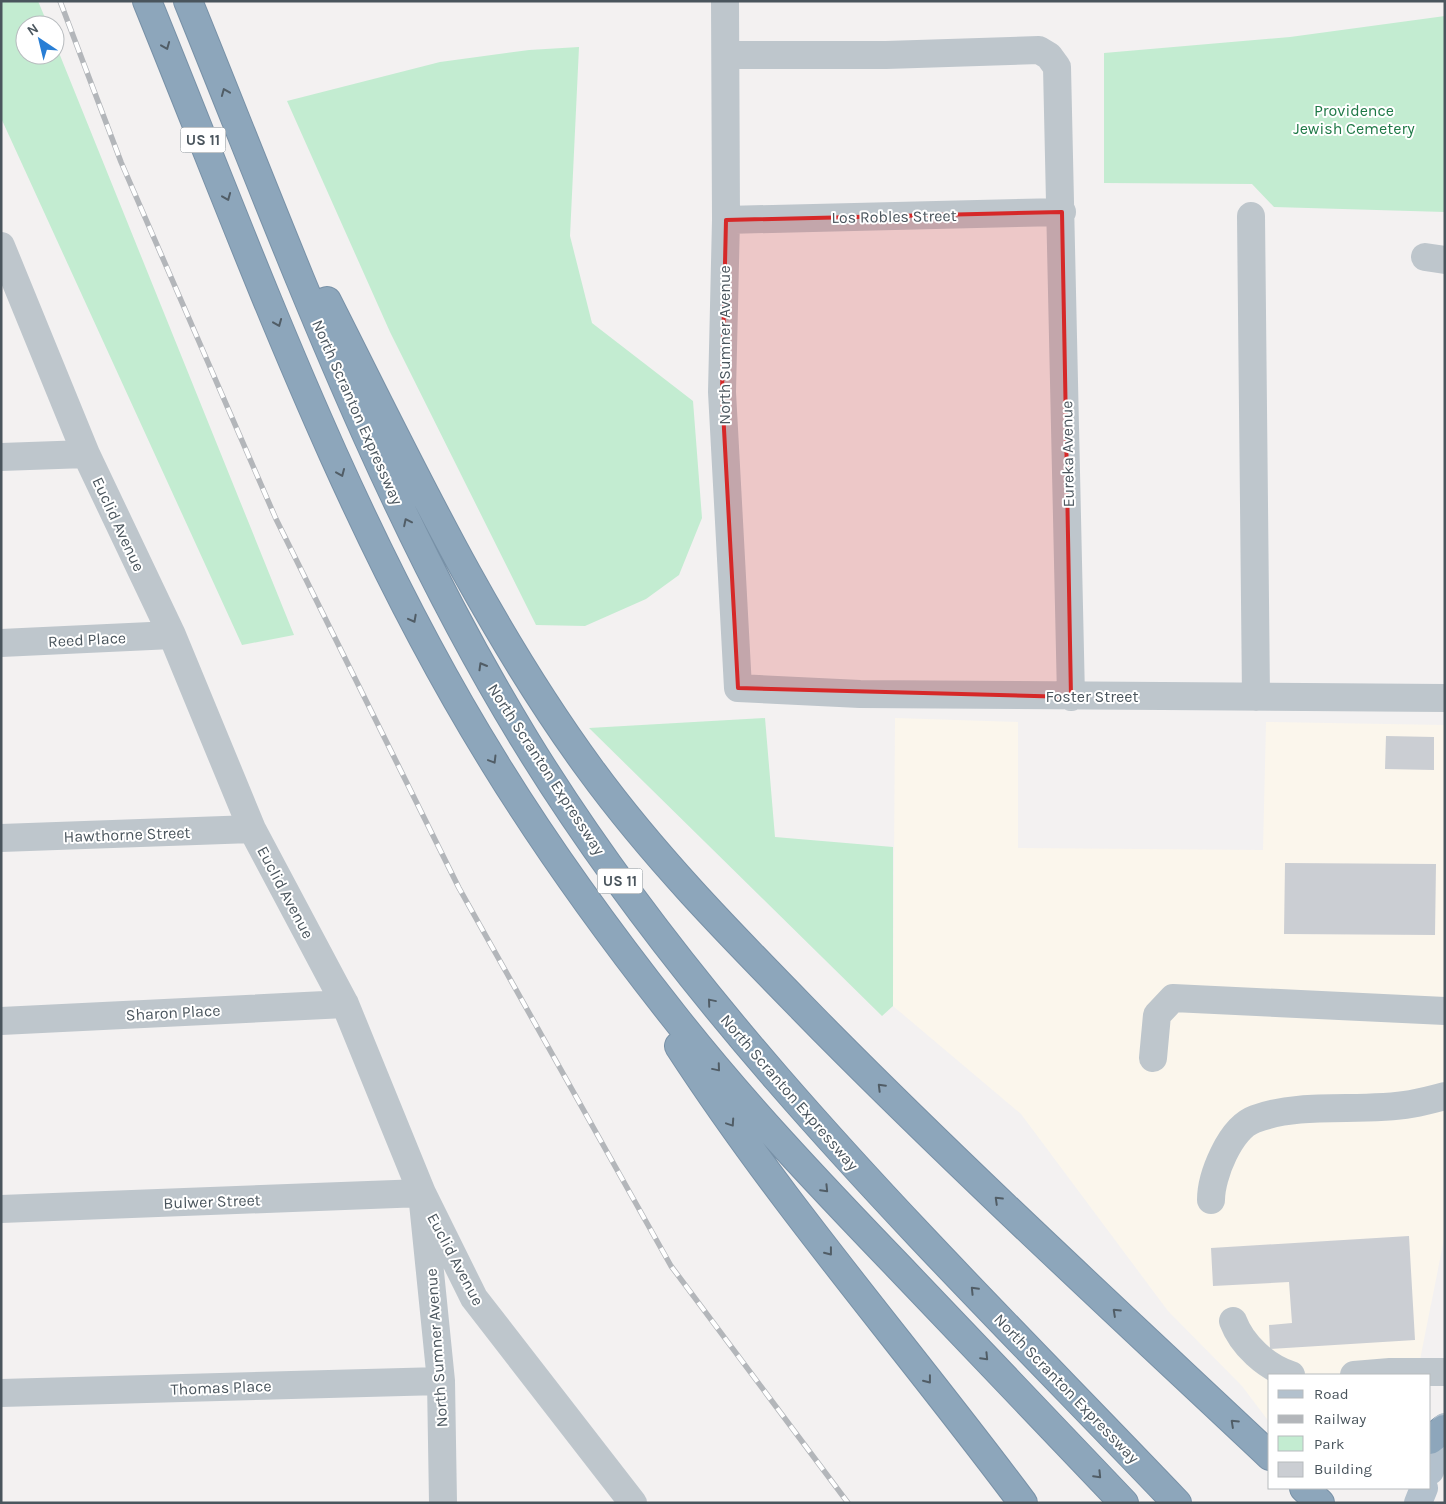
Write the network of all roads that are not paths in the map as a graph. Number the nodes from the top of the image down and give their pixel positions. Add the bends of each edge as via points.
1 (147, 1) edge
2 (188, 1) edge
3 (726, 1) edge
4 (726, 55) junction
5 (244, 138) junction
6 (1062, 212) junction
7 (1251, 216) dead end
8 (726, 220) junction
9 (5, 261) edge
10 (86, 454) junction
11 (1, 457) edge
12 (172, 635) junction
13 (1, 643) edge
14 (738, 688) joint
15 (1071, 696) junction
16 (1256, 697) junction
17 (1445, 698) edge
18 (252, 830) junction
19 (1, 838) edge
20 (550, 848) junction
21 (345, 1004) junction
22 (1445, 1011) edge
23 (1, 1021) edge
24 (1153, 1058) dead end
25 (1445, 1096) edge
26 (422, 1194) junction
27 (1211, 1200) dead end
28 (1, 1209) edge
29 (1233, 1321) dead end
30 (1445, 1372) edge
31 (1288, 1374) edge
32 (1366, 1374) edge
33 (441, 1381) junction
34 (1, 1392) edge
35 (1445, 1428) edge
36 (1431, 1439) edge
37 (1268, 1454) edge
38 (1431, 1467) edge
39 (1305, 1489) edge
40 (1424, 1489) edge
41 (444, 1503) edge
42 (633, 1503) edge
43 (1023, 1503) edge
44 (1124, 1503) edge
45 (1177, 1503) edge
46 (1320, 1503) edge
47 (1418, 1503) edge

1 -> 20 highway, US 11 via 304,388 346,483 442,672 494,762
5 -> 2 highway, North Scranton Expressway / US 11
3 - 4 street, North Sumner Avenue
4 - 6 street, Eureka Avenue via 886,55 1039,50 1049,56 1057,67
4 - 8 street, North Sumner Avenue
37 -> 5 highway via 885,1091 699,901 633,825 548,709 479,596
45 -> 5 highway, North Scranton Expressway / US 11 via 840,1151 773,1076 704,994 582,827 474,654 380,468
6 - 8 street, Los Robles Street
6 - 15 street, Eureka Avenue
7 - 16 street
8 - 14 street, North Sumner Avenue via 722,392
9 - 10 street, Euclid Avenue
10 - 11 street
10 - 12 street, Euclid Avenue
12 - 13 street, Reed Place
12 - 18 street, Euclid Avenue
14 - 15 street, Foster Street via 860,694
15 - 16 street, Foster Street
16 - 17 street, Foster Street
18 - 19 street, Hawthorne Street
18 - 21 street, Euclid Avenue
20 -> 43 highway via 738,1134
20 -> 44 highway, US 11 via 674,1017 745,1101 813,1177
21 - 23 street, Sharon Place
21 - 26 street, Euclid Avenue
22 - 24 street via 1173,998 1157,1015
25 - 27 street via 1410,1104 1299,1110 1253,1120 1236,1134 1223,1156 1211,1183
26 - 28 street, Bulwer Street
26 - 33 street, North Sumner Avenue
26 - 42 street, Euclid Avenue via 474,1298
29 - 31 street via 1238,1334 1268,1364
30 - 32 street
33 - 34 street, Thomas Place
33 - 41 street, North Sumner Avenue
35 - 36 highway
35 - 38 main road
39 - 46 highway
40 - 47 main road

